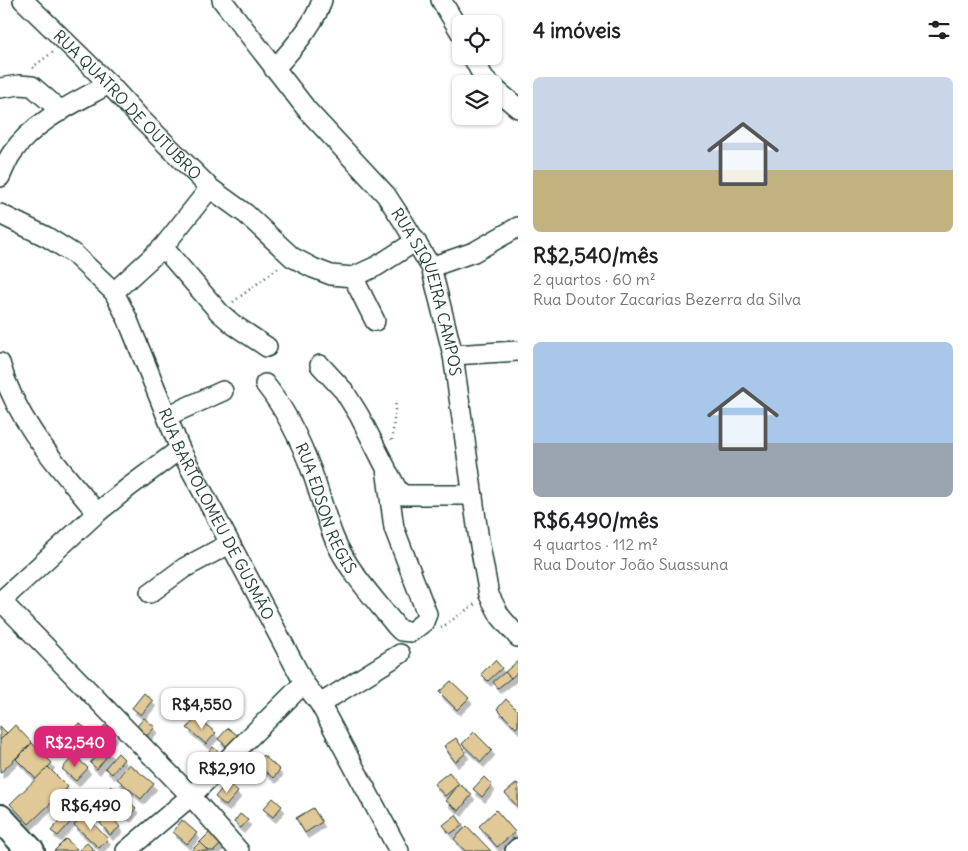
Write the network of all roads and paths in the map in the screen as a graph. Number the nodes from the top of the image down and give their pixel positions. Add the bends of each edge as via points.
1 (23, 0) edge
2 (222, 0) edge
3 (322, 0) edge
4 (440, 0) edge
5 (452, 19) edge
6 (66, 43) junction
7 (274, 69) junction
8 (109, 84) junction
9 (32, 86) junction
10 (0, 88) edge
11 (502, 95) edge
12 (518, 108) edge
13 (61, 111) junction
14 (0, 177) edge
15 (210, 188) junction
16 (0, 214) edge
17 (518, 227) edge
18 (416, 241) junction
19 (163, 248) junction
20 (292, 257) junction
21 (430, 267) junction
22 (353, 277) junction
23 (114, 292) junction
24 (219, 312) junction
25 (375, 321) dead end
26 (267, 347) dead end
27 (518, 351) edge
28 (453, 354) junction
29 (0, 363) edge
30 (320, 365) dead end
31 (265, 384) dead end
32 (223, 391) dead end
33 (396, 400) dead end
34 (167, 416) junction
35 (180, 449) junction
36 (386, 468) junction
37 (473, 495) junction
38 (97, 513) junction
39 (229, 544) junction
40 (150, 593) dead end
41 (489, 595) junction
42 (1, 600) edge
43 (436, 631) dead end
44 (518, 637) edge
45 (400, 654) dead end
46 (304, 684) junction
47 (320, 704) junction
48 (191, 796) junction
49 (0, 818) edge
50 (518, 848) edge
51 (31, 851) edge
52 (126, 851) edge
53 (239, 851) edge
54 (399, 851) edge
55 (515, 851) edge

1 - 6 street, RUA QUATRO DE OUTUBRO
2 - 7 street, RUA SIQUEIRA CAMPOS
3 - 7 street via 303,34
4 - 5 street
6 - 8 street, RUA QUATRO DE OUTUBRO
6 - 9 path via 33,67 41,77
7 - 18 street, RUA SIQUEIRA CAMPOS via 386,195
8 - 13 street
8 - 15 street, RUA QUATRO DE OUTUBRO
9 - 10 street
9 - 13 street
11 - 12 street
13 - 14 street via 32,132 12,153
15 - 19 street, RUA QUATRO DE OUTUBRO
15 - 20 street, RUA QUATRO DE OUTUBRO via 246,214
16 - 23 street, RUA BARTOLOMEU DE GUSMÃO via 74,254
17 - 21 street via 474,252
18 - 21 street, RUA SIQUEIRA CAMPOS
18 - 22 street
19 - 23 street, RUA QUATRO DE OUTUBRO
19 - 24 street
20 - 22 street, RUA QUATRO DE OUTUBRO via 332,275
20 - 24 path
21 - 28 street, RUA SIQUEIRA CAMPOS
22 - 25 street
23 - 34 street, RUA BARTOLOMEU DE GUSMÃO
24 - 26 street
27 - 28 street
28 - 37 street, RUA SIQUEIRA CAMPOS
29 - 38 street via 26,423
30 - 36 street via 344,391 359,414
31 - 36 street, RUA EDSON REGIS via 299,442 343,558 396,626 411,632 424,622 427,614 394,528
32 - 34 street
33 - 36 path
34 - 35 street, RUA BARTOLOMEU DE GUSMÃO
35 - 38 street
35 - 39 street, RUA BARTOLOMEU DE GUSMÃO
36 - 37 street via 404,495
37 - 41 street, RUA SIQUEIRA CAMPOS
38 - 42 street
39 - 40 street via 184,568
39 - 46 street, RUA BARTOLOMEU DE GUSMÃO
41 - 43 path
41 - 44 street, RUA SIQUEIRA CAMPOS via 500,616
42 - 48 street
45 - 47 street
46 - 47 street, RUA BARTOLOMEU DE GUSMÃO
46 - 48 street
47 - 54 street, RUA BARTOLOMEU DE GUSMÃO
48 - 52 street
48 - 53 street
49 - 51 main road
50 - 55 street

